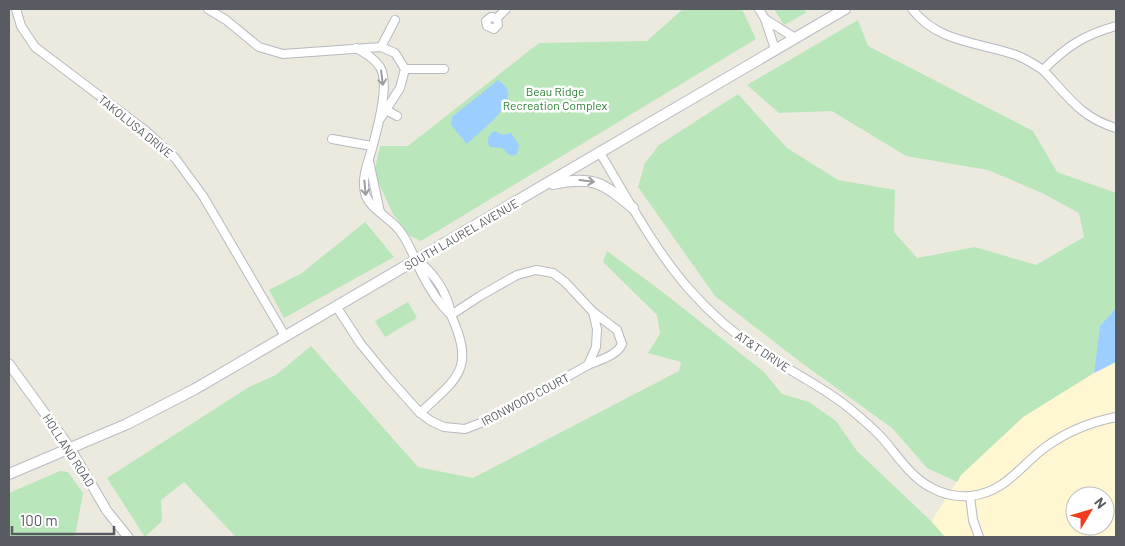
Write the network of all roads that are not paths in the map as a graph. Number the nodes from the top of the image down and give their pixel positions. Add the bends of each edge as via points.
1 (16, 9) edge
2 (208, 9) edge
3 (219, 9) edge
4 (506, 9) edge
5 (759, 9) edge
6 (845, 9) edge
7 (912, 9) edge
8 (832, 12) edge
9 (497, 18) dead end
10 (765, 19) junction
11 (226, 20) junction
12 (395, 20) dead end
13 (1116, 26) edge
14 (795, 38) junction
15 (381, 47) junction
16 (356, 48) junction
17 (775, 49) junction
18 (405, 68) junction
19 (444, 69) dead end
20 (1043, 70) junction
21 (386, 110) junction
22 (397, 116) dead end
23 (378, 120) junction
24 (1116, 128) edge
25 (332, 139) dead end
26 (372, 146) junction
27 (600, 153) junction
28 (540, 188) junction
29 (633, 208) junction
30 (417, 260) junction
31 (336, 306) junction
32 (593, 312) junction
33 (451, 315) junction
34 (285, 336) junction
35 (9, 364) edge
36 (588, 365) junction
37 (420, 413) junction
38 (1116, 417) edge
39 (70, 448) junction
40 (9, 474) edge
41 (970, 496) junction
42 (128, 537) edge
43 (979, 537) edge

1 - 34 street, TAKOLUSA DRIVE via 21,26 35,47 158,141 188,173
2 - 11 street
3 - 11 street
4 - 9 street
5 - 10 street
6 - 8 main road, SOUTH LAUREL AVENUE
7 - 20 street via 926,23 949,37 1017,56
8 - 14 main road, SOUTH LAUREL AVENUE
10 - 14 street
10 - 17 street
11 - 16 street via 259,47 282,54
12 - 15 street
13 - 20 street via 1079,39
14 - 17 main road, SOUTH LAUREL AVENUE
15 - 16 street
15 - 18 street via 395,53
16 -> 23 street via 374,59 381,68 383,93
17 - 27 main road, SOUTH LAUREL AVENUE
18 - 19 street
18 - 21 street via 400,88
20 - 24 street via 1086,115
21 - 22 street
21 - 23 street
23 - 26 street
25 - 26 street
26 - 30 street via 365,169 367,199 399,229
27 - 28 main road, SOUTH LAUREL AVENUE
27 - 29 street, AT&T DRIVE
28 -> 29 main road via 587,180 614,192
28 - 30 main road, SOUTH LAUREL AVENUE
29 - 41 street, AT&T DRIVE via 679,277 728,328 847,407 881,437 923,483 946,494
30 - 31 main road, SOUTH LAUREL AVENUE
30 - 33 street via 421,272 437,289 444,308
31 - 34 main road, SOUTH LAUREL AVENUE
31 - 37 street, IRONWOOD COURT via 366,350
32 - 33 street, IRONWOOD COURT via 553,273 536,270 517,275
32 - 36 street via 597,328 596,347
32 - 36 street, IRONWOOD COURT via 617,330 622,344 614,354
33 - 37 street via 460,334 461,369 448,387
34 - 39 main road, SOUTH LAUREL AVENUE via 157,410
35 - 39 street, HOLLAND ROAD
36 - 37 street, IRONWOOD COURT via 496,417 465,429 444,427
38 - 41 street, AT&T DRIVE via 1086,425 1060,437 1034,456 1006,484
39 - 40 main road, SOUTH LAUREL AVENUE
39 - 42 street, HOLLAND ROAD via 107,511
41 - 43 street

